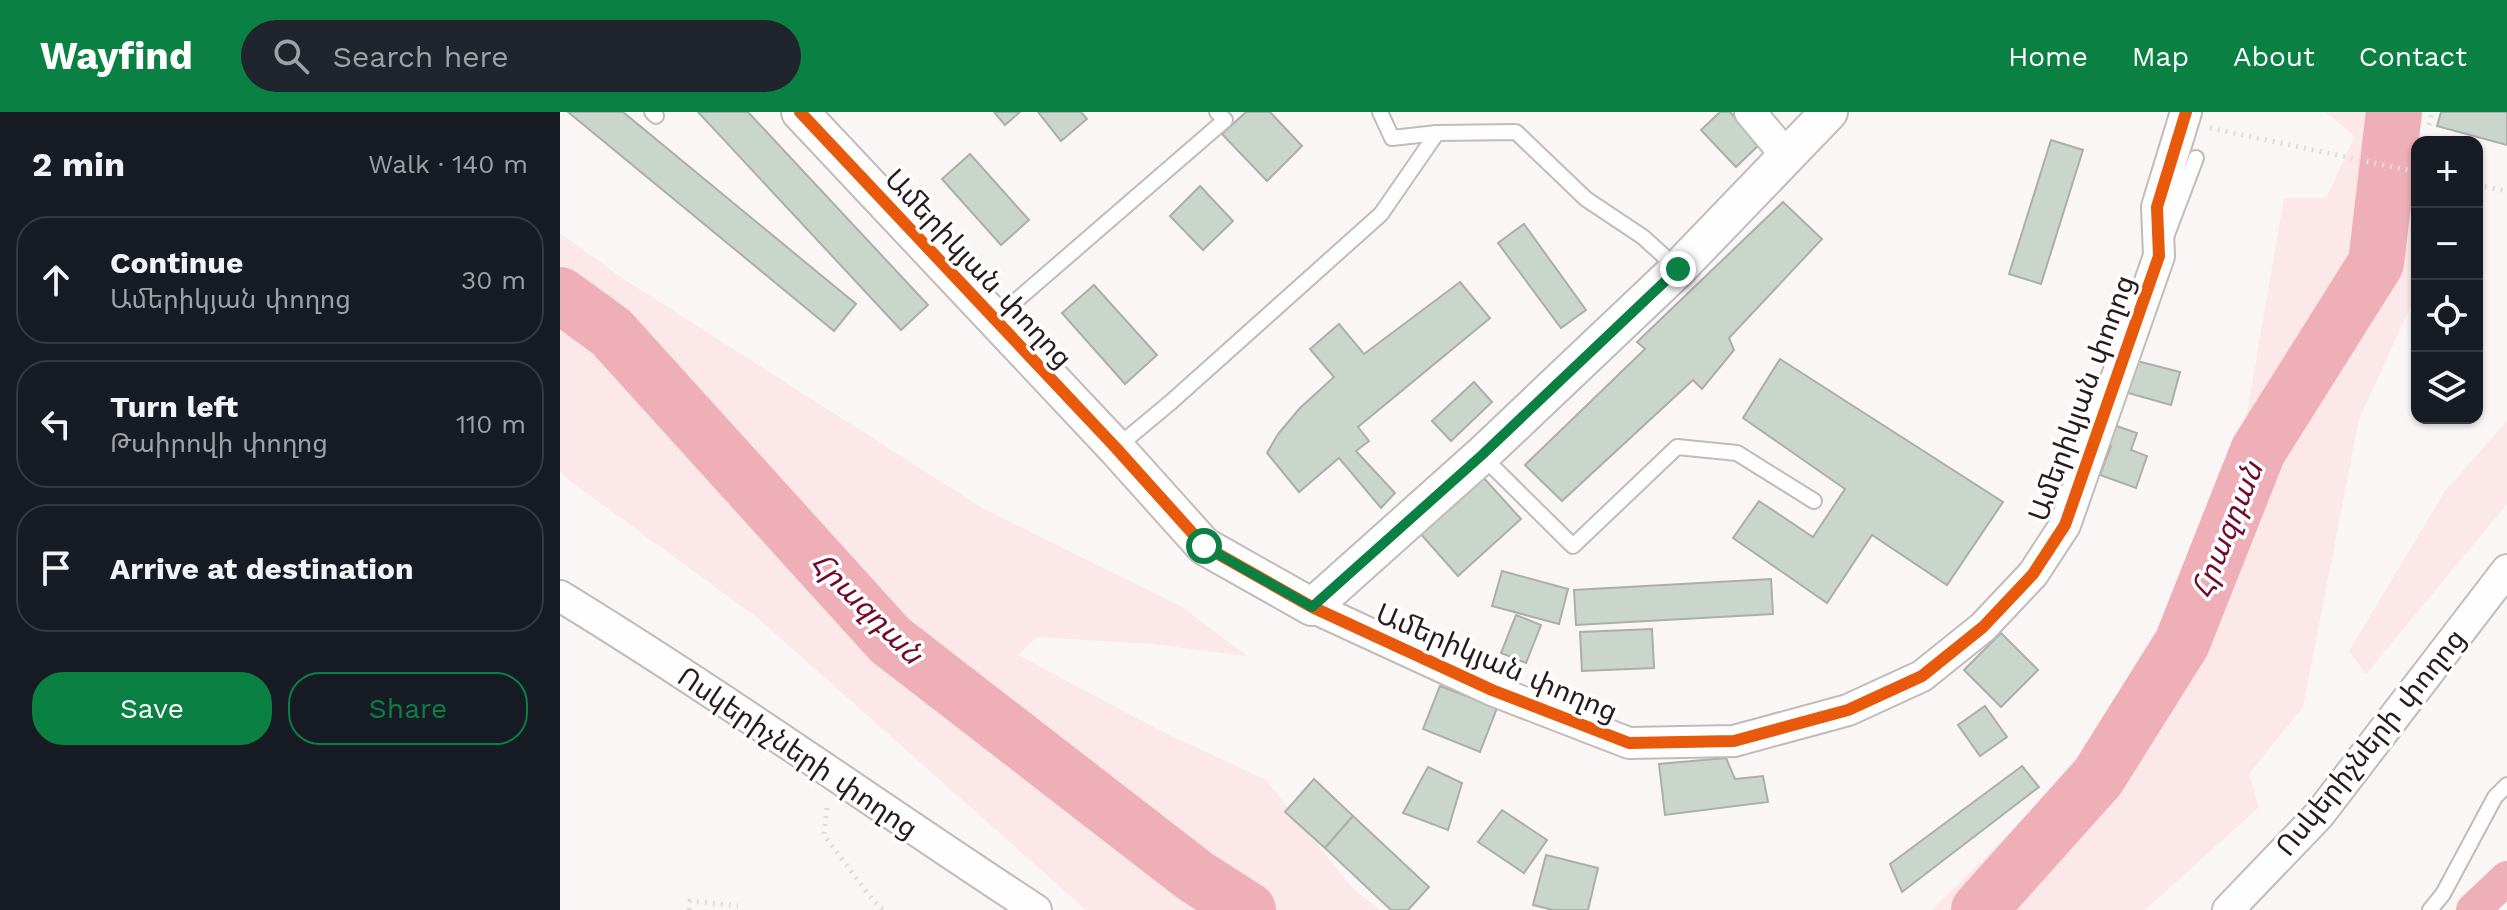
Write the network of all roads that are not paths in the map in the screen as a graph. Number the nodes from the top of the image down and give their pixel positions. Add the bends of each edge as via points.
1 (800, 112) edge
2 (1217, 112) edge
3 (1380, 112) edge
4 (1750, 112) edge
5 (1829, 112) edge
6 (2186, 112) edge
7 (1437, 133) junction
8 (1786, 155) junction
9 (2196, 158) road end
10 (2159, 256) junction
11 (1678, 269) junction
12 (995, 319) junction
13 (1116, 448) junction
14 (1482, 455) junction
15 (1814, 501) dead end
16 (2507, 570) edge
17 (560, 596) edge
18 (1312, 607) junction
19 (2507, 785) edge
20 (1036, 910) edge
21 (2228, 910) edge
22 (2430, 910) edge

1 - 12 street, Ամերիկյան փողոց
2 - 12 lane via 1225,120
3 - 7 lane via 1392,138
4 - 8 street
5 - 8 street
6 - 10 street, Ամերիկյան փողոց via 2157,207
7 - 11 lane via 1516,132 1586,199 1643,237
7 - 13 lane via 1381,214
8 - 11 street
9 - 10 lane
10 - 18 street, Ամերիկյան փողոց via 2065,525 2033,574 1983,627 1922,676 1848,710 1734,741 1629,743 1492,690
11 - 14 street
12 - 13 street, Ամերիկյան փողոց
13 - 18 street, Ամերիկյան փողոց via 1204,546
14 - 15 lane via 1573,546 1677,447 1737,453
14 - 18 street
16 - 21 street, Ոսկերիչների փողոց via 2319,815
17 - 20 street, Ոսկերիչների փողոց via 757,721
19 - 22 lane

